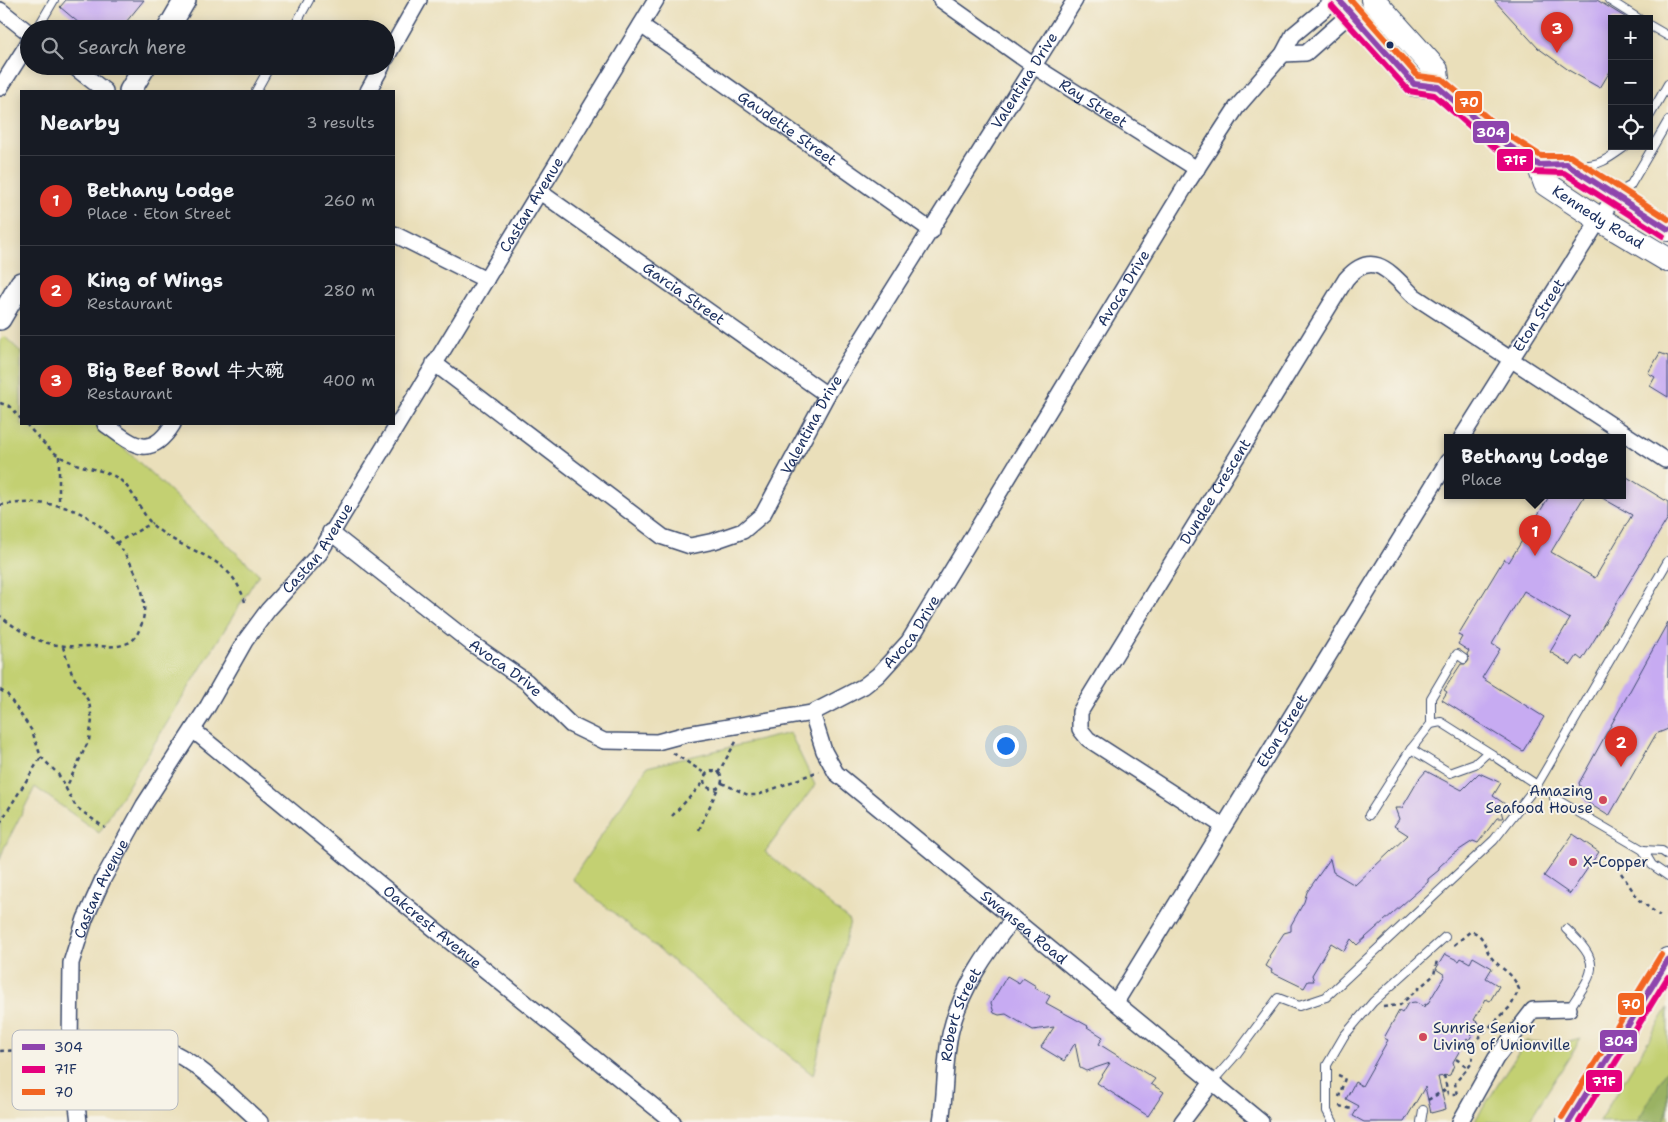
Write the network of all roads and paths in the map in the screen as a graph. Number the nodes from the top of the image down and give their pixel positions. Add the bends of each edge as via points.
1 (54, 0) edge
2 (185, 0) edge
3 (310, 0) edge
4 (419, 0) edge
5 (656, 0) edge
6 (941, 0) edge
7 (1075, 0) edge
8 (1373, 0) edge
9 (1609, 0) edge
10 (1348, 4) edge
11 (0, 10) edge
12 (1633, 15) edge
13 (42, 20) edge
14 (173, 20) edge
15 (298, 20) edge
16 (641, 25) junction
17 (20, 26) edge
18 (1653, 27) edge
19 (1668, 36) edge
20 (395, 42) edge
21 (1283, 54) junction
22 (20, 56) edge
23 (1034, 66) junction
24 (84, 75) edge
25 (140, 75) edge
26 (265, 75) edge
27 (377, 75) edge
28 (1668, 84) edge
29 (1438, 87) junction
30 (0, 88) edge
31 (105, 90) edge
32 (131, 90) edge
33 (257, 90) edge
34 (369, 90) edge
35 (1653, 110) edge
36 (1668, 121) edge
37 (1620, 150) edge
38 (1539, 164) junction
39 (1566, 164) junction
40 (1197, 169) junction
41 (540, 192) junction
42 (1615, 195) junction
43 (1599, 219) junction
44 (1668, 229) edge
45 (932, 231) junction
46 (395, 234) edge
47 (1668, 260) edge
48 (486, 280) junction
49 (20, 285) edge
50 (0, 319) edge
51 (1510, 360) junction
52 (434, 363) junction
53 (827, 395) junction
54 (0, 403) edge
55 (20, 418) edge
56 (27, 425) edge
57 (106, 425) edge
58 (172, 425) edge
59 (1464, 434) edge
60 (1624, 434) edge
61 (1626, 435) edge
62 (59, 456) junction
63 (1666, 461) edge
64 (1444, 467) edge
65 (59, 505) junction
66 (0, 506) edge
67 (152, 523) junction
68 (330, 532) junction
69 (116, 543) junction
70 (1668, 561) edge
71 (245, 602) dead end
72 (0, 616) edge
73 (63, 647) junction
74 (1464, 660) dead end
75 (0, 690) edge
76 (812, 713) junction
77 (747, 724) junction
78 (1431, 724) junction
79 (193, 730) junction
80 (657, 742) junction
81 (1411, 749) junction
82 (1493, 755) junction
83 (41, 757) junction
84 (832, 765) junction
85 (706, 774) junction
86 (718, 774) junction
87 (704, 783) junction
88 (722, 784) junction
89 (1537, 785) junction
90 (66, 788) junction
91 (718, 788) junction
92 (1554, 798) dead end
93 (1368, 815) dead end
94 (672, 816) dead end
95 (0, 823) edge
96 (1223, 826) junction
97 (105, 828) dead end
98 (699, 830) dead end
99 (1643, 850) junction
100 (1668, 855) edge
101 (1622, 874) dead end
102 (1668, 876) edge
103 (1660, 916) dead end
104 (1012, 919) junction
105 (1566, 929) dead end
106 (1444, 937) dead end
107 (1453, 946) dead end
108 (1441, 956) dead end
109 (1668, 960) edge
110 (1116, 1002) junction
111 (1381, 1008) dead end
112 (1569, 1009) joint
113 (70, 1030) edge
114 (178, 1056) edge
115 (1456, 1059) dead end
116 (1469, 1068) junction
117 (1334, 1074) dead end
118 (1444, 1076) dead end
119 (1213, 1080) junction
120 (1455, 1094) junction
121 (1339, 1106) junction
122 (1352, 1109) dead end
123 (1423, 1110) dead end
124 (1341, 1113) dead end
125 (1463, 1116) edge
126 (260, 1122) edge
127 (673, 1122) edge
128 (941, 1122) edge
129 (1182, 1122) edge
130 (1261, 1122) edge
131 (1333, 1122) edge
132 (1421, 1122) edge
133 (1569, 1122) edge

1 - 13 lane
2 - 14 street
3 - 15 lane
4 - 20 street
5 - 16 street, Castan Avenue
6 - 23 street, Ray Street
7 - 23 street, Valentina Drive
8 - 29 main road via 1436,70
9 - 12 lane
10 - 21 street, Avoca Drive via 1294,35
10 - 21 street via 1306,53
10 - 29 main road via 1414,84
11 - 17 street
16 - 41 street, Castan Avenue
16 - 45 street, Gaudette Street
18 - 19 lane
21 - 40 street, Avoca Drive via 1237,107
22 - 30 street
23 - 40 street, Ray Street
23 - 45 street, Valentina Drive
24 - 31 street
25 - 32 street
26 - 33 lane
27 - 34 street
28 - 35 lane
29 - 38 main road via 1500,140
36 - 42 lane via 1630,186
37 - 39 lane via 1591,166
38 - 39 main road, Kennedy Road
38 - 43 main road, Kennedy Road via 1546,184
39 - 42 main road, Kennedy Road
40 - 76 street, Avoca Drive via 909,641 864,686
41 - 48 street, Castan Avenue
41 - 53 street, Garcia Street
42 - 43 street, Eton Street
42 - 44 main road, Kennedy Road
43 - 47 main road, Kennedy Road
43 - 51 street, Eton Street
45 - 53 street, Valentina Drive
46 - 48 street
48 - 52 street, Castan Avenue
49 - 50 street
51 - 59 street, Eton Street
51 - 60 street
51 - 96 street, Dundee Crescent via 1414,296 1386,269 1364,264 1354,269 1346,279 1080,712 1080,729 1088,739
52 - 53 street, Valentina Drive via 663,537 690,546 743,531 763,514
52 - 68 street, Castan Avenue
54 - 55 path via 9,406
56 - 62 path
57 - 58 street via 142,448 157,444
61 - 63 street
62 - 65 path
62 - 67 path via 106,472 121,481
64 - 96 street, Eton Street
65 - 66 path via 24,502
65 - 69 path via 89,518
67 - 69 path
67 - 71 path via 233,575
68 - 79 street, Castan Avenue via 308,568 244,641
68 - 80 street, Avoca Drive via 471,643 527,682 571,725 604,741
69 - 73 path via 128,559 144,599 143,622 135,638 125,645
70 - 89 lane
72 - 73 path via 38,641
73 - 90 path via 72,674 89,702 92,720 89,740
74 - 78 lane via 1458,654 1431,698
75 - 83 path via 7,694 32,731
76 - 77 street, Avoca Drive
76 - 84 street, Swansea Road
77 - 80 street, Avoca Drive
77 - 86 path
78 - 81 lane
78 - 82 lane via 1441,722
79 - 113 street, Castan Avenue via 144,805 103,879 86,919 71,963
79 - 127 street, Oakcrest Avenue
80 - 85 path
81 - 82 lane via 1450,773
81 - 93 lane
82 - 89 lane
83 - 90 path via 58,774
83 - 95 path
84 - 88 path via 758,795 748,795
84 - 104 street, Swansea Road via 836,772
85 - 86 path
85 - 87 path
86 - 88 path
87 - 91 path
87 - 94 path
88 - 91 path
89 - 119 lane via 1494,840 1326,997 1299,1006 1278,998
90 - 97 path via 76,807
91 - 98 path
92 - 99 lane
96 - 110 street, Eton Street
99 - 100 lane
99 - 102 lane via 1652,865
101 - 103 path via 1639,900
104 - 110 street, Swansea Road
104 - 128 street, Robert Street via 977,972 951,1030
105 - 112 lane via 1584,946 1592,960 1590,978
106 - 131 lane via 1374,1002 1344,1036 1327,1065 1327,1111
107 - 116 path via 1471,931 1477,933 1483,938 1491,957 1513,976 1519,989 1511,1006 1475,1041
108 - 111 path via 1436,961 1434,975 1400,1005
109 - 133 main road
110 - 119 street, Swansea Road
112 - 125 street via 1533,1010 1496,1058
114 - 126 street via 207,1075
115 - 116 path
116 - 120 path via 1455,1083
117 - 121 path via 1345,1078
118 - 120 path via 1448,1094
119 - 129 street
119 - 130 street, Swansea Road
120 - 125 path
121 - 122 path
121 - 124 path
123 - 132 lane

